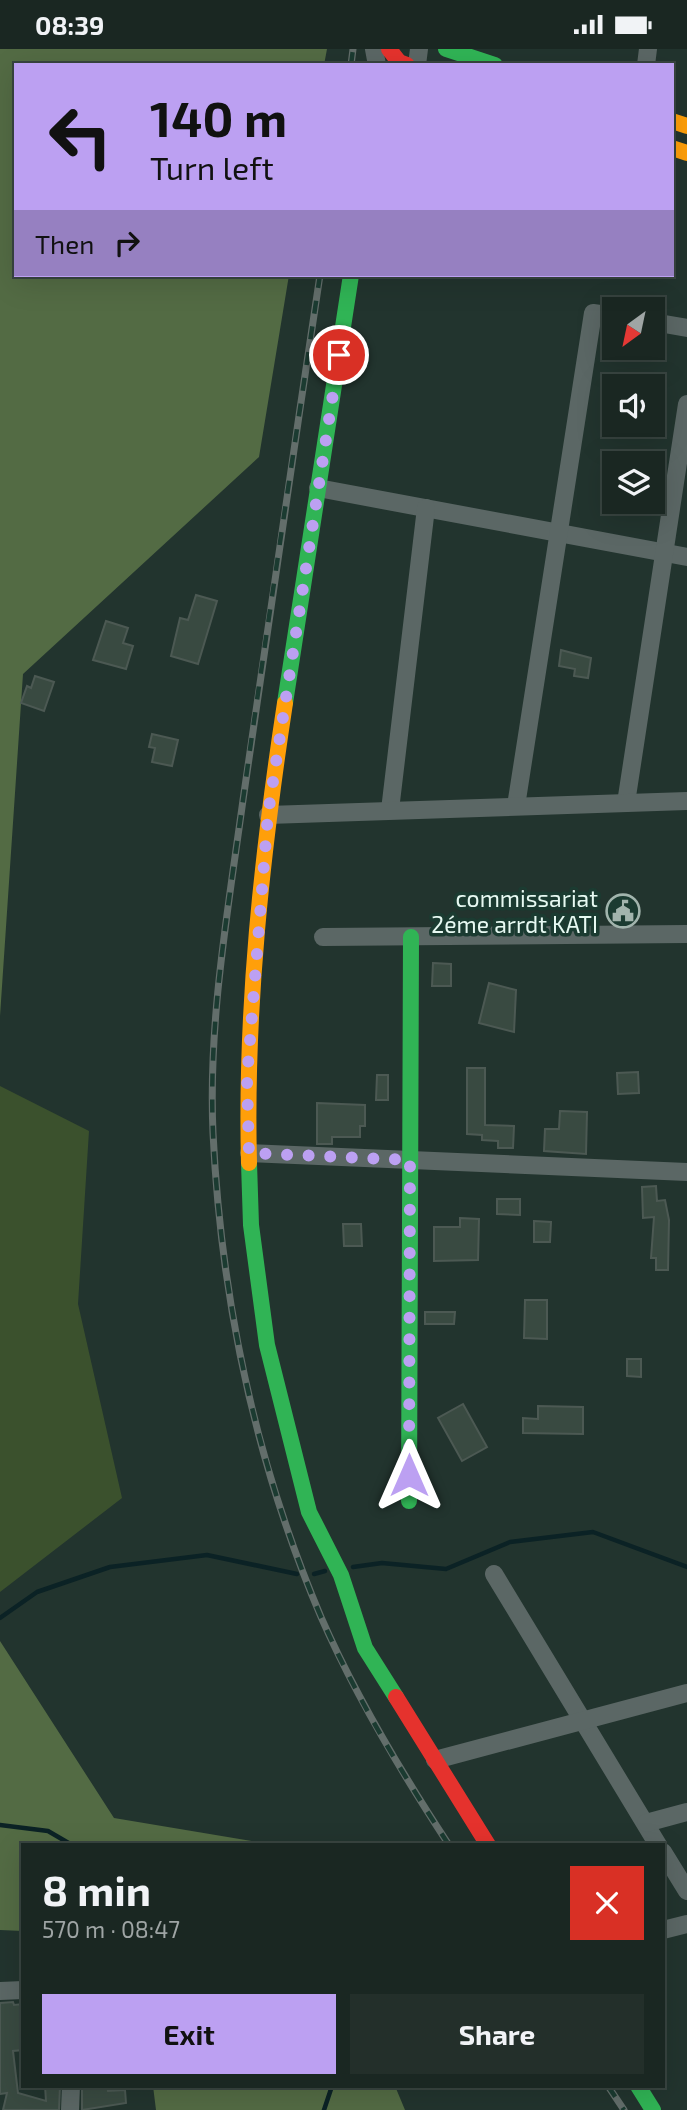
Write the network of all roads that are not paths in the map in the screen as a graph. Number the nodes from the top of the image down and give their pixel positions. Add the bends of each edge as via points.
1 (389, 49) edge
2 (446, 49) edge
3 (402, 63) edge
4 (489, 63) edge
5 (351, 277) edge
6 (602, 314) edge
7 (665, 325) edge
8 (687, 328) edge
9 (687, 404) edge
10 (318, 488) junction
11 (426, 507) junction
12 (559, 534) junction
13 (666, 555) junction
14 (687, 557) edge
15 (687, 801) edge
16 (626, 803) junction
17 (516, 806) junction
18 (390, 810) junction
19 (268, 814) junction
20 (687, 934) edge
21 (323, 937) dead end
22 (411, 937) junction
23 (249, 1153) junction
24 (410, 1160) junction
25 (687, 1171) edge
26 (409, 1501) dead end
27 (494, 1574) dead end
28 (687, 1693) edge
29 (583, 1720) junction
30 (435, 1760) junction
31 (687, 1812) edge
32 (646, 1823) junction
33 (487, 1843) edge
34 (658, 1843) edge
35 (665, 1855) edge
36 (687, 1891) edge
37 (687, 1924) edge
38 (665, 1930) edge
39 (21, 1990) edge
40 (0, 1991) edge
41 (71, 2088) edge
42 (639, 2088) edge
43 (70, 2110) edge
44 (653, 2110) edge

1 - 3 street
2 - 4 street
5 - 10 street
6 - 12 street via 593,313
7 - 8 street
9 - 13 street
10 - 11 street
10 - 19 street
11 - 12 street
11 - 18 street
12 - 13 street
12 - 17 street
13 - 14 street
13 - 16 street
15 - 16 street
16 - 17 street
17 - 18 street
18 - 19 street
19 - 23 street via 247,1078
20 - 22 street
21 - 22 street
22 - 24 street
23 - 24 street
23 - 30 street via 251,1225 267,1345 309,1512 341,1575 365,1648
24 - 25 street
24 - 26 street
27 - 29 street
28 - 29 street
29 - 30 street
29 - 32 street
30 - 33 street
31 - 32 street
32 - 34 street
35 - 36 street
37 - 38 street
39 - 40 street
41 - 43 street
42 - 44 street

